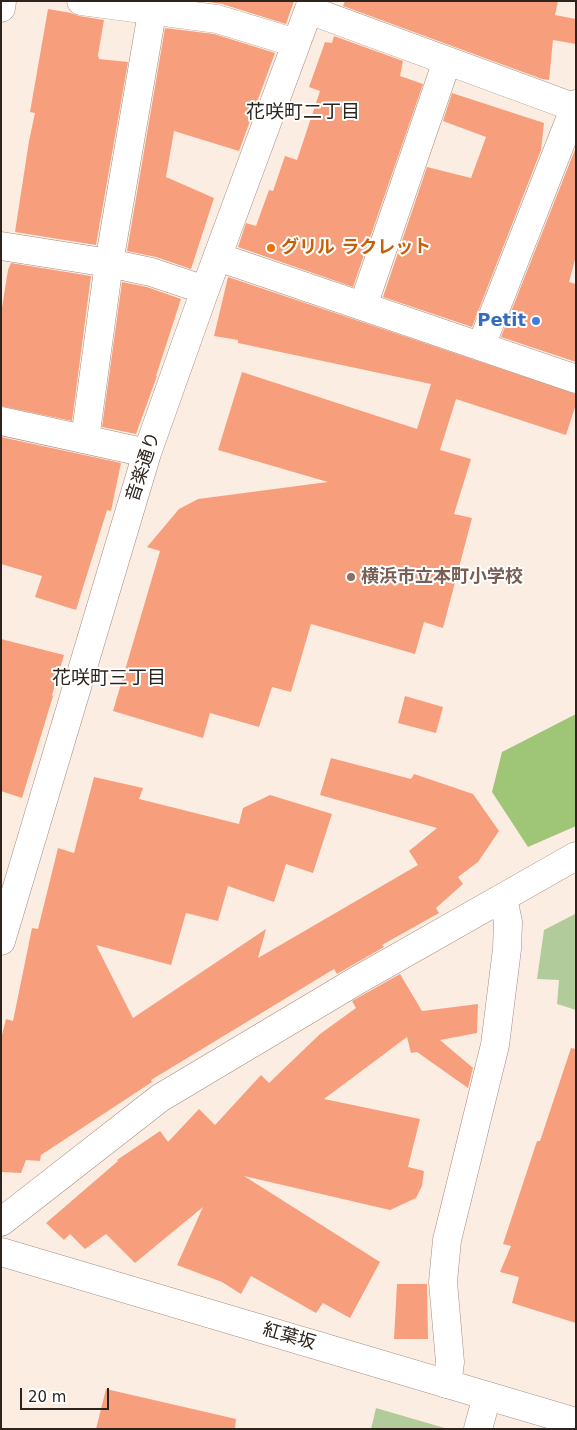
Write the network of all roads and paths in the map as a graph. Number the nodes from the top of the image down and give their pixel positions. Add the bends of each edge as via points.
1 (2, 1) edge
2 (81, 1) edge
3 (153, 6) edge
4 (311, 6) edge
5 (1, 8) edge
6 (296, 43) junction
7 (448, 61) junction
8 (575, 107) edge
9 (1, 246) edge
10 (218, 257) junction
11 (109, 263) junction
12 (205, 290) junction
13 (363, 306) junction
14 (481, 346) junction
15 (576, 379) edge
16 (1, 421) edge
17 (85, 439) junction
18 (147, 453) junction
19 (576, 856) edge
20 (503, 898) junction
21 (1, 941) edge
22 (1, 1222) edge
23 (1, 1252) edge
24 (447, 1384) junction
25 (487, 1396) junction
26 (576, 1422) edge
27 (478, 1429) edge

1 - 5 street
2 - 3 street
3 - 6 street via 217,19
3 - 11 street
4 - 6 street, 音楽通り
4 - 7 street
6 - 10 street, 音楽通り
7 - 8 street
7 - 13 street
8 - 14 street
9 - 11 street
10 - 12 street, 音楽通り
10 - 13 street
11 - 12 street via 151,272
11 - 17 street
12 - 18 street, 音楽通り
13 - 14 street
14 - 15 street
16 - 17 street
17 - 18 street
18 - 21 street, 音楽通り
19 - 20 street
20 - 22 street via 160,1098
20 - 24 street via 508,922 507,948 495,1046 447,1240 443,1282 450,1362
23 - 24 street, 紅葉坂
24 - 25 street, 紅葉坂
25 - 26 street, 紅葉坂
25 - 27 street

